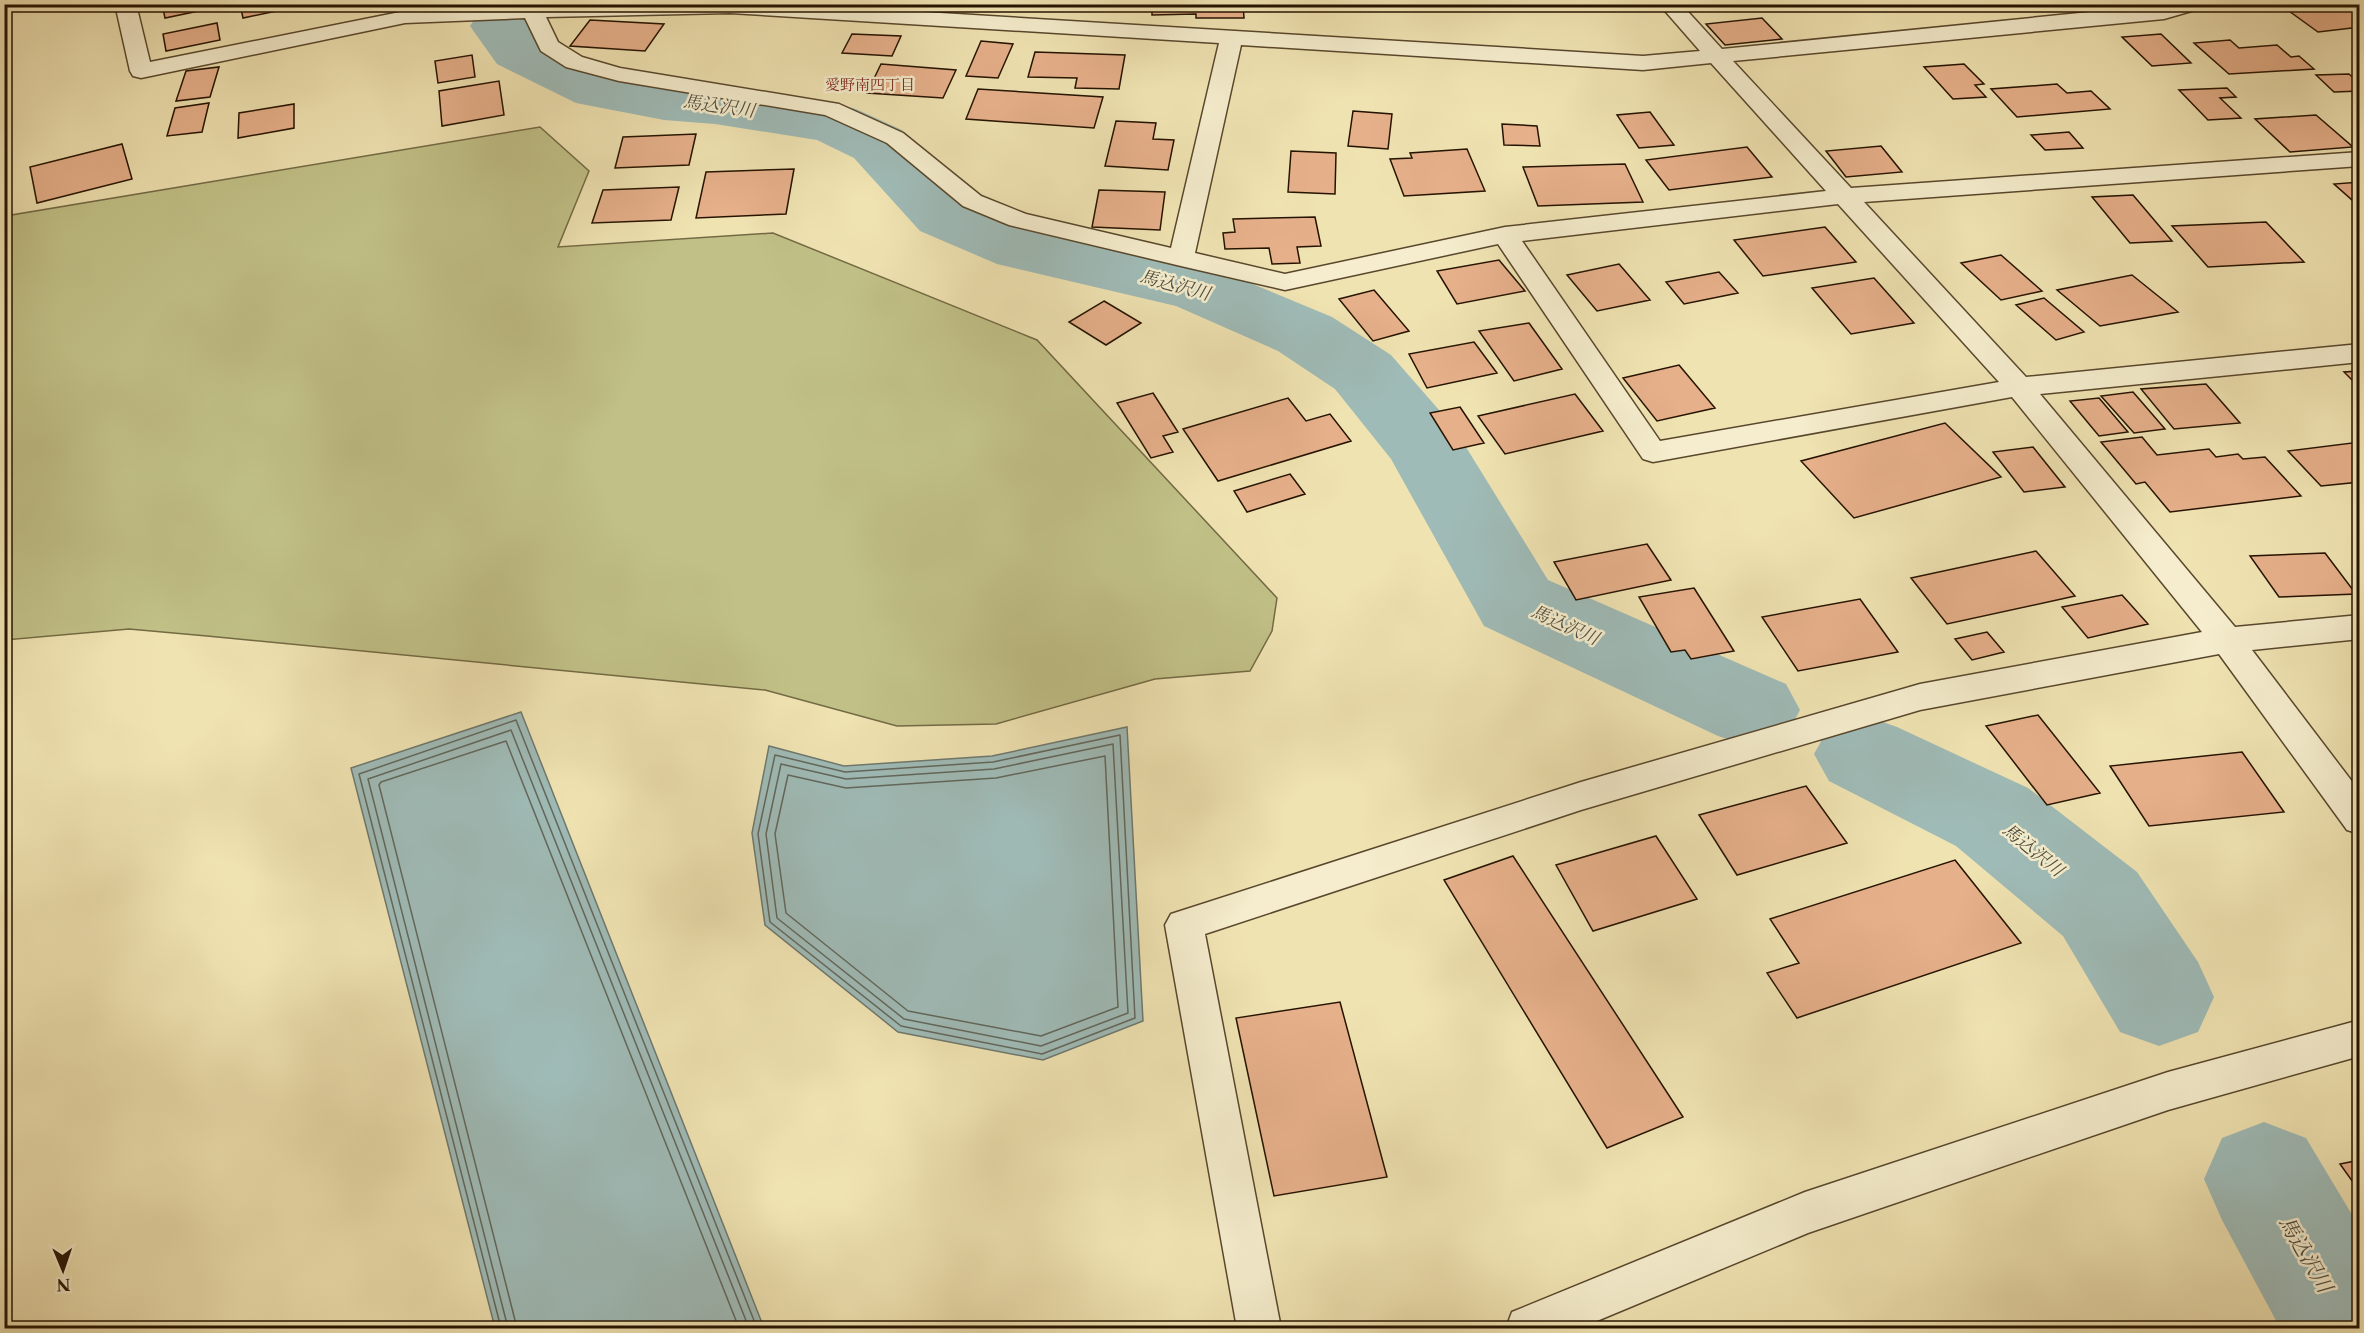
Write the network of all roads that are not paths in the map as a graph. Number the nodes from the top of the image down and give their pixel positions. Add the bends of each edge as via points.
1 (125, 4) edge
2 (1669, 4) edge
3 (2194, 4) edge
4 (731, 6) edge
5 (457, 9) edge
6 (532, 11) junction
7 (1231, 39) junction
8 (1715, 56) junction
9 (2360, 159) edge
10 (1846, 196) junction
11 (1505, 235) junction
12 (1181, 258) junction
13 (2360, 353) edge
14 (2019, 387) junction
15 (2360, 627) edge
16 (2227, 640) junction
17 (2360, 820) edge
18 (2360, 1038) edge
19 (1259, 1329) edge
20 (1528, 1329) edge

1 - 5 street via 141,71
2 - 8 street
3 - 8 street via 2164,13
4 - 6 street
4 - 7 street
5 - 6 street
6 - 12 street via 549,46 574,62 619,74 831,109 895,138 972,201 1018,220
7 - 8 street via 1642,63
7 - 12 street
8 - 10 street
9 - 10 street
10 - 11 street
10 - 14 street
11 - 12 street via 1285,282
11 - 14 street via 1653,452
13 - 14 street
14 - 16 street
15 - 16 street
16 - 17 street
16 - 19 street via 1920,696 1581,796 1184,925
18 - 20 street via 2168,1091 1805,1213

